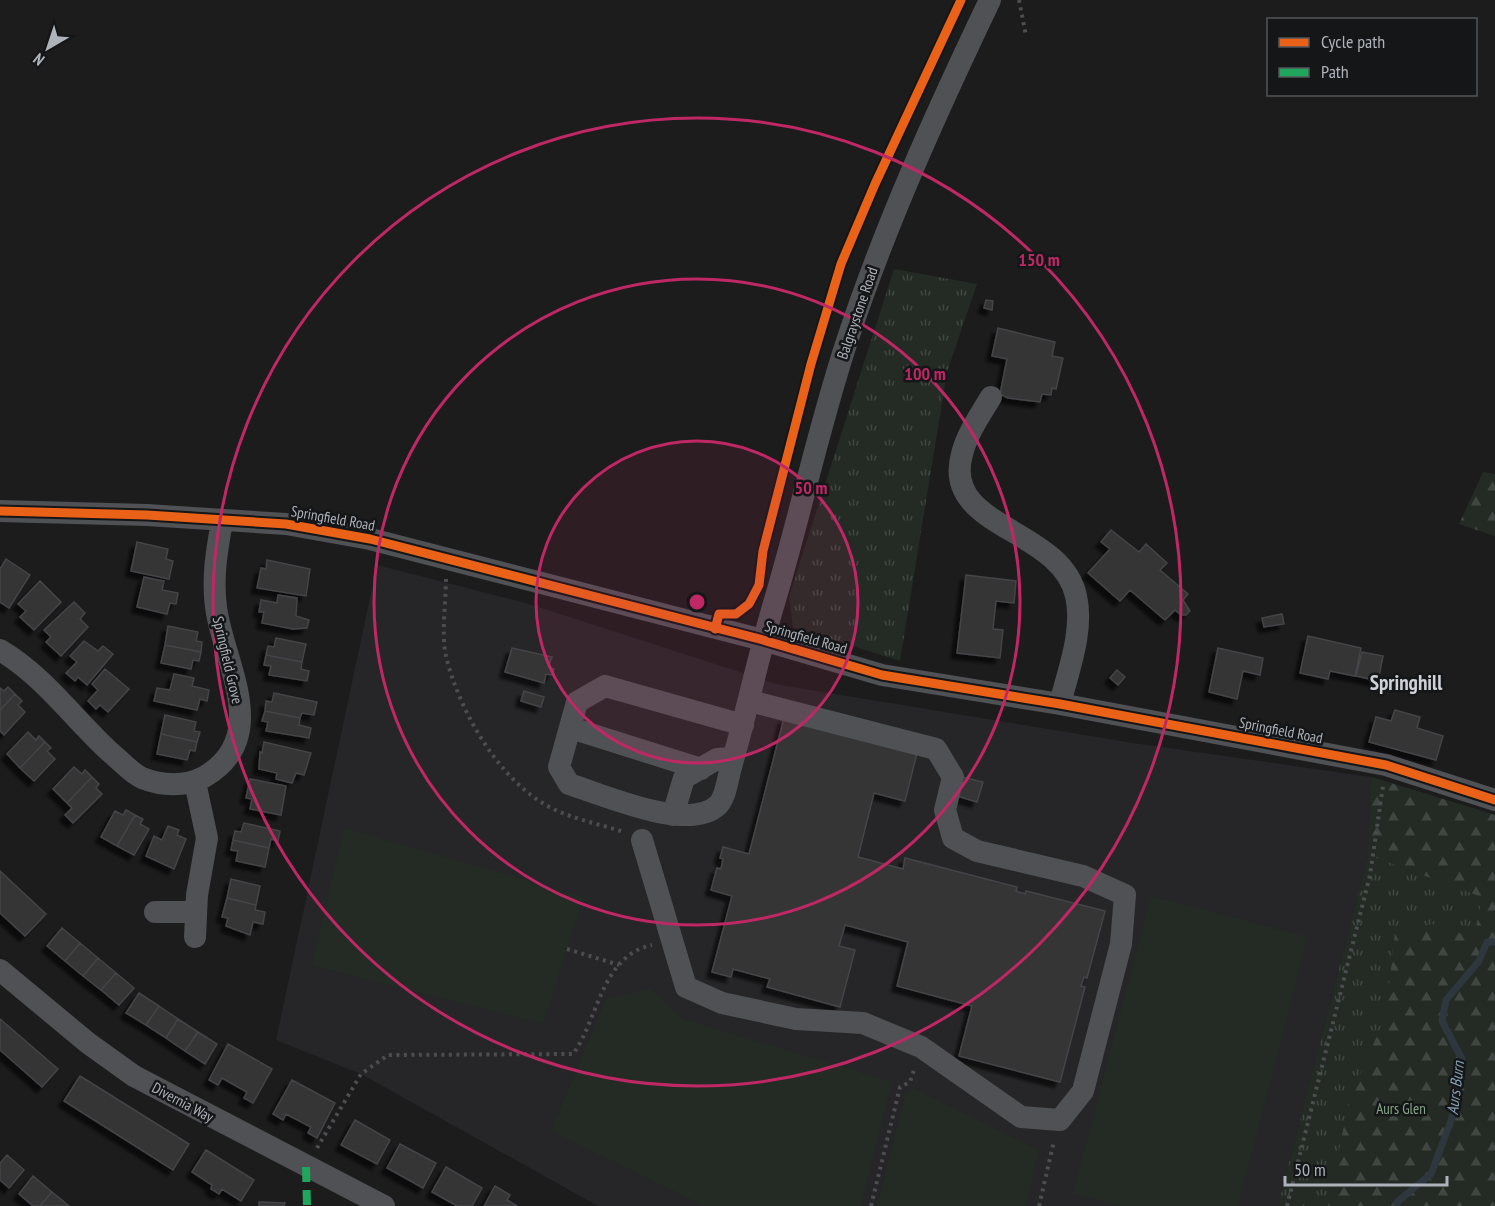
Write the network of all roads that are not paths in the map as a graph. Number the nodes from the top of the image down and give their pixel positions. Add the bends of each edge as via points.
1 (990, 0) edge
2 (991, 398) dead end
3 (0, 511) edge
4 (222, 521) junction
5 (763, 640) junction
6 (0, 650) edge
7 (750, 701) junction
8 (1060, 704) junction
9 (743, 725) junction
10 (572, 728) junction
11 (733, 758) junction
12 (701, 769) junction
13 (195, 782) junction
14 (1495, 800) edge
15 (673, 815) junction
16 (642, 840) road end
17 (155, 912) dead end
18 (196, 912) junction
19 (195, 937) dead end
20 (0, 970) edge
21 (384, 1206) edge

1 - 5 street, Balgraystone Road via 934,117 877,255 846,343
2 - 8 street via 961,455 959,478 967,498 982,512 1063,566 1076,596 1077,626
3 - 4 street, Springfield Road
4 - 5 street, Springfield Road via 286,524 370,539
4 - 13 street, Springfield Grove via 213,572 216,608 240,698 240,721 230,756
5 - 7 street, Balgraystone Road
5 - 8 street, Springfield Road via 882,675
6 - 13 street via 25,665 93,737 141,777 173,785
7 - 9 street, Balgraystone Road
7 - 16 street via 936,749 953,777 945,810 953,838 977,851 1083,876 1125,895 1121,944 1083,1091 1060,1120 1021,1117 921,1047 863,1023 796,1019 722,1003 686,987
8 - 14 street, Springfield Road via 1386,765
9 - 10 street, Balgraystone Road via 605,686 577,702
9 - 11 street, Balgraystone Road
10 - 12 street
10 - 15 street, Balgraystone Road via 559,767 568,784
11 - 12 street via 717,759
11 - 15 street, Balgraystone Road via 720,803 704,815
12 - 15 street via 684,778
13 - 18 street via 207,838
17 - 18 street
18 - 19 street
20 - 21 street, Divernia Way via 134,1076

